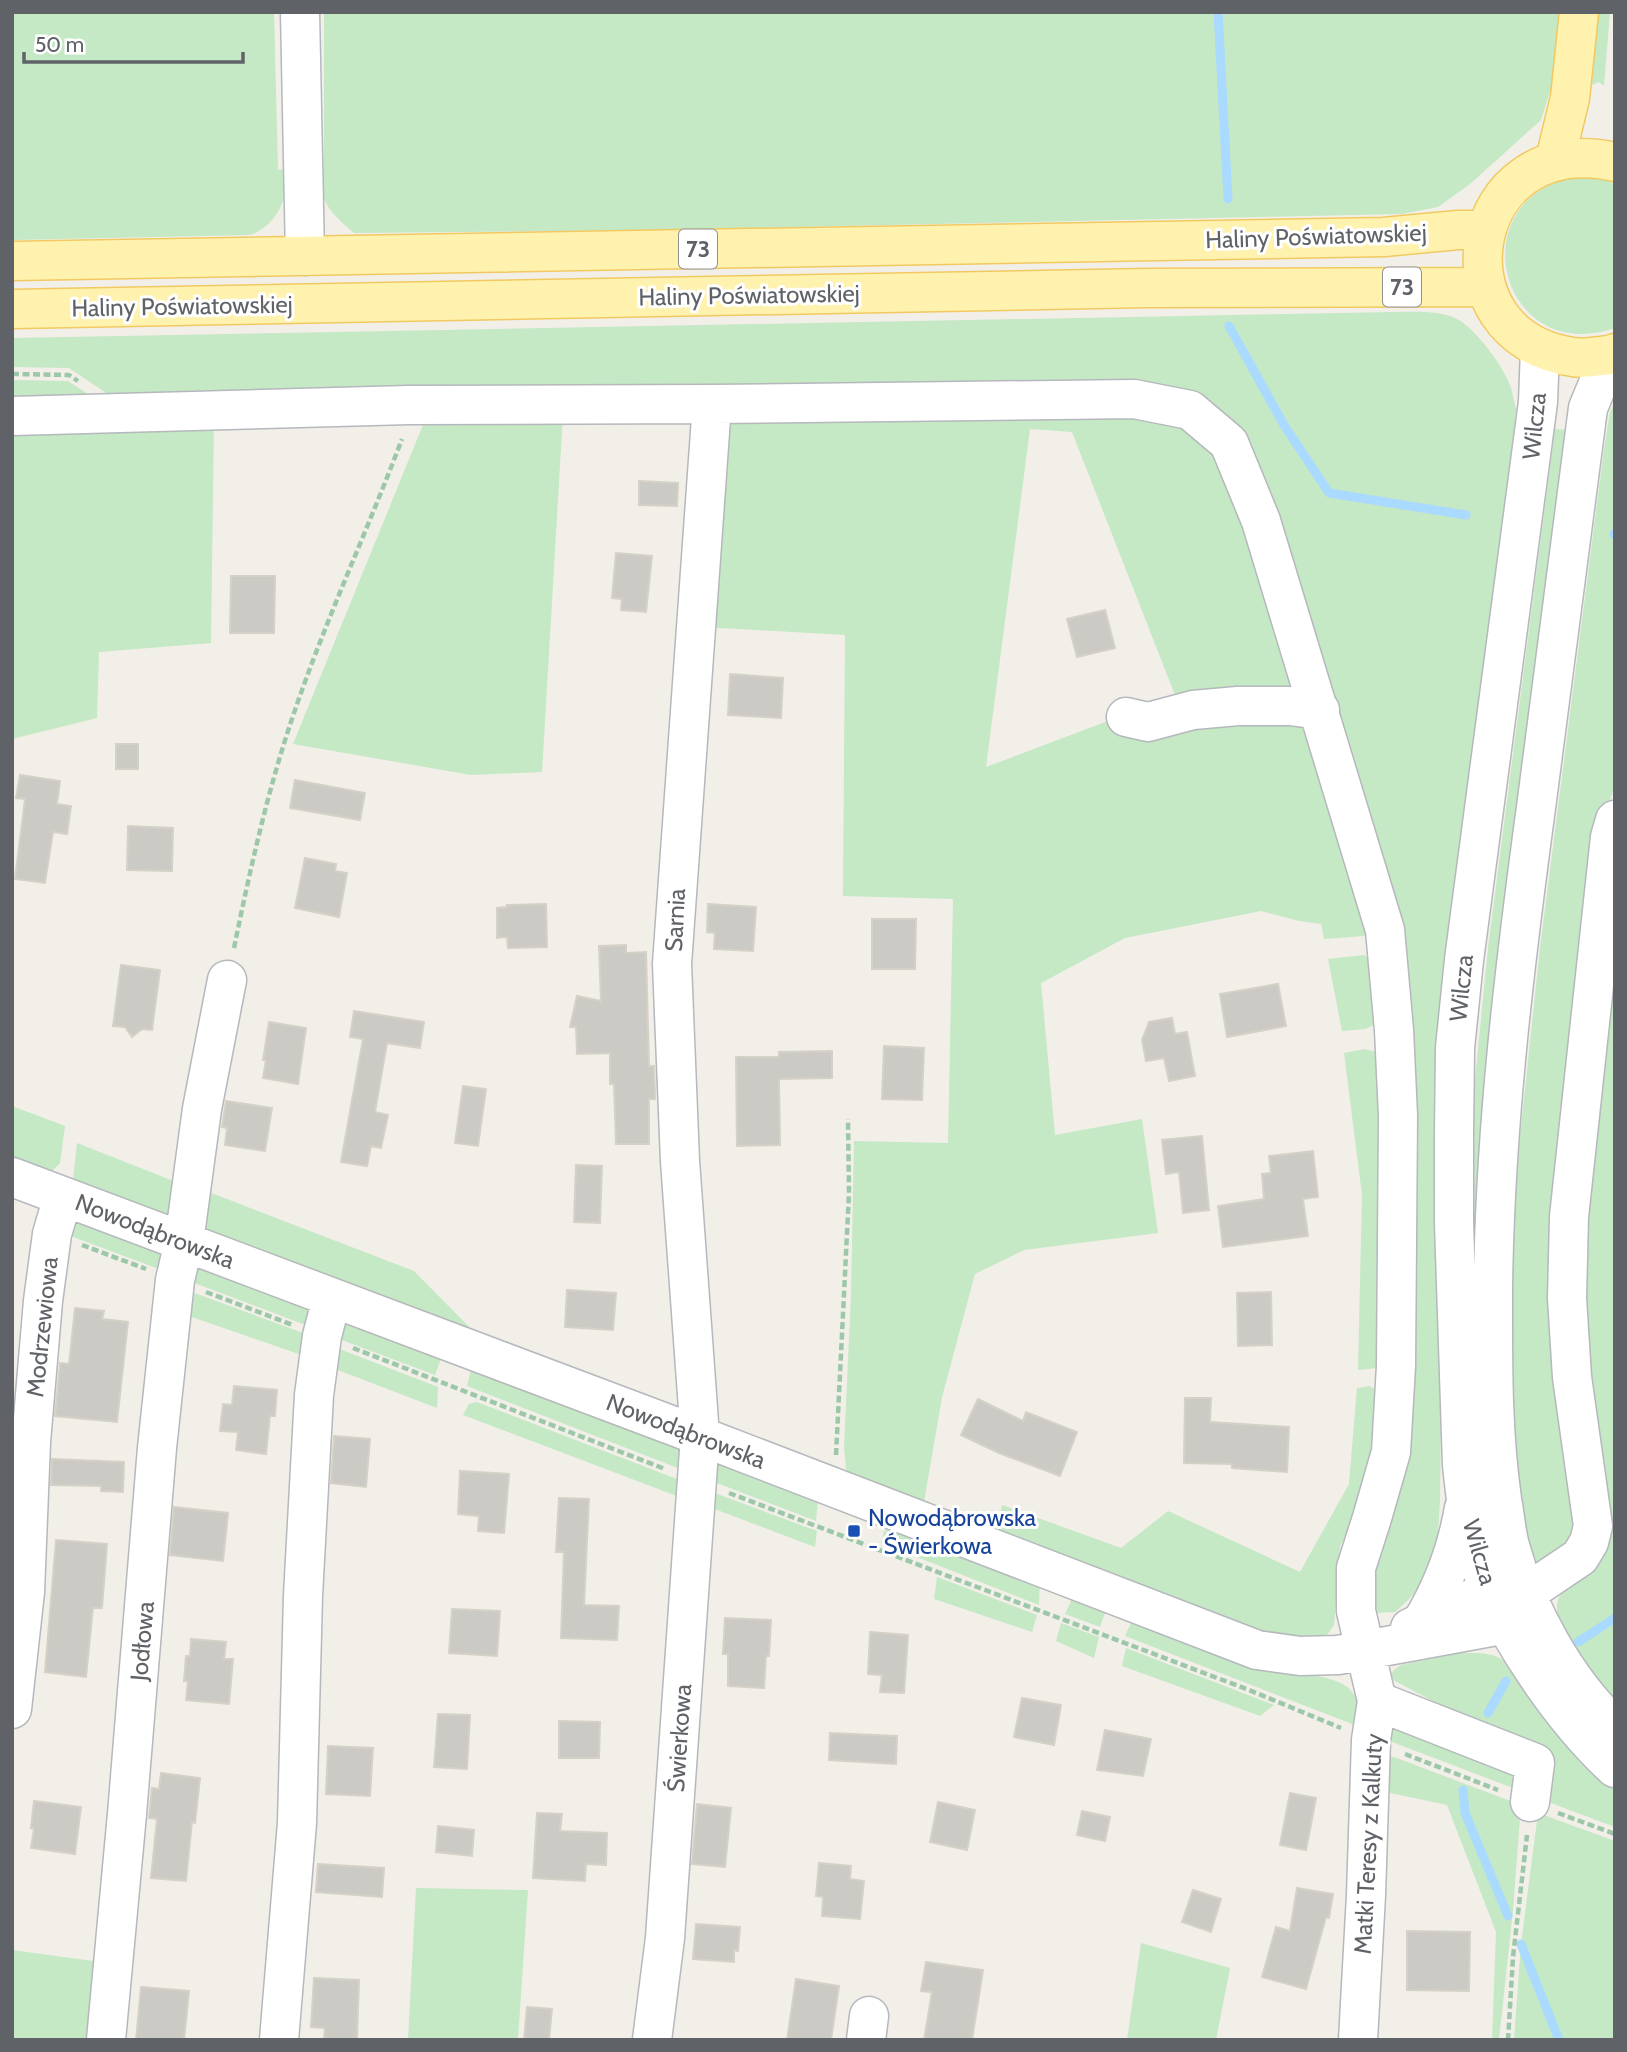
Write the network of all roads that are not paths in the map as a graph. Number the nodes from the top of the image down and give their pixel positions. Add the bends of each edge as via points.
1 (299, 12) edge
2 (1579, 12) edge
3 (1555, 160) junction
4 (1615, 162) edge
5 (1486, 230) junction
6 (305, 256) junction
7 (12, 261) edge
8 (1486, 287) junction
9 (12, 309) edge
10 (1540, 349) junction
11 (1612, 354) edge
12 (712, 404) junction
13 (12, 416) edge
14 (1320, 710) junction
15 (1126, 717) dead end
16 (1615, 820) edge
17 (227, 980) road end
18 (12, 1177) edge
19 (63, 1197) junction
20 (184, 1242) junction
21 (332, 1298) junction
22 (700, 1436) junction
23 (1465, 1502) junction
24 (1507, 1602) junction
25 (1421, 1623) junction
26 (1364, 1650) junction
27 (1377, 1701) junction
28 (12, 1709) edge
29 (1615, 1727) edge
30 (1615, 1768) edge
31 (1530, 1802) road end
32 (106, 2040) edge
33 (279, 2040) edge
34 (652, 2040) edge
35 (1358, 2040) edge

1 - 6 street
2 - 3 main road via 1570,98
3 - 4 main road via 1595,157
3 - 5 main road via 1524,175 1500,199
5 - 6 main road, Haliny Poświatowskiej / 73 via 1384,237
5 - 8 main road via 1482,258
6 - 7 main road, Haliny Poświatowskiej / 73
8 - 9 main road, Haliny Poświatowskiej / 73 via 1133,288
8 - 10 main road via 1507,324
10 - 11 main road via 1574,358
10 - 23 street, Wilcza via 1538,402 1455,1048 1454,1223
11 - 24 street, Wilcza via 1588,408 1504,1077 1495,1199 1492,1386 1497,1466 1509,1544
12 - 13 street, Matki Teresy z Kalkuty via 409,405
12 - 14 street, Matki Teresy z Kalkuty via 1134,399 1190,410 1229,443 1261,521
12 - 22 street, Sarnia via 672,964 680,1161
14 - 15 street via 1290,705 1238,706 1193,710 1148,722
14 - 26 street, Matki Teresy z Kalkuty via 1385,930 1394,1030 1396,1366 1391,1452 1356,1569 1356,1611
16 - 24 street via 1569,1217 1572,1377 1592,1526 1580,1557
17 - 20 street, Jodłowa via 202,1109
18 - 19 street, Nowodąbrowska
19 - 20 street, Nowodąbrowska
19 - 28 street, Modrzewiowa via 52,1234 43,1301 25,1592
20 - 21 street, Nowodąbrowska
20 - 32 street, Jodłowa via 175,1280 157,1448
21 - 22 street, Nowodąbrowska
21 - 33 street via 314,1395 296,1823
22 - 26 street, Nowodąbrowska via 1257,1650 1300,1656
22 - 34 street, Świerkowa via 665,1938
23 - 24 street, Wilcza via 1478,1556
23 - 25 street via 1459,1539 1437,1597
24 - 25 street, Nowodąbrowska
24 - 26 street, Nowodąbrowska
24 - 29 street
24 - 30 street via 1549,1694
25 - 26 street, Nowodąbrowska
26 - 27 street, Matki Teresy z Kalkuty
27 - 31 street via 1535,1763
27 - 35 street, Matki Teresy z Kalkuty via 1371,1740

